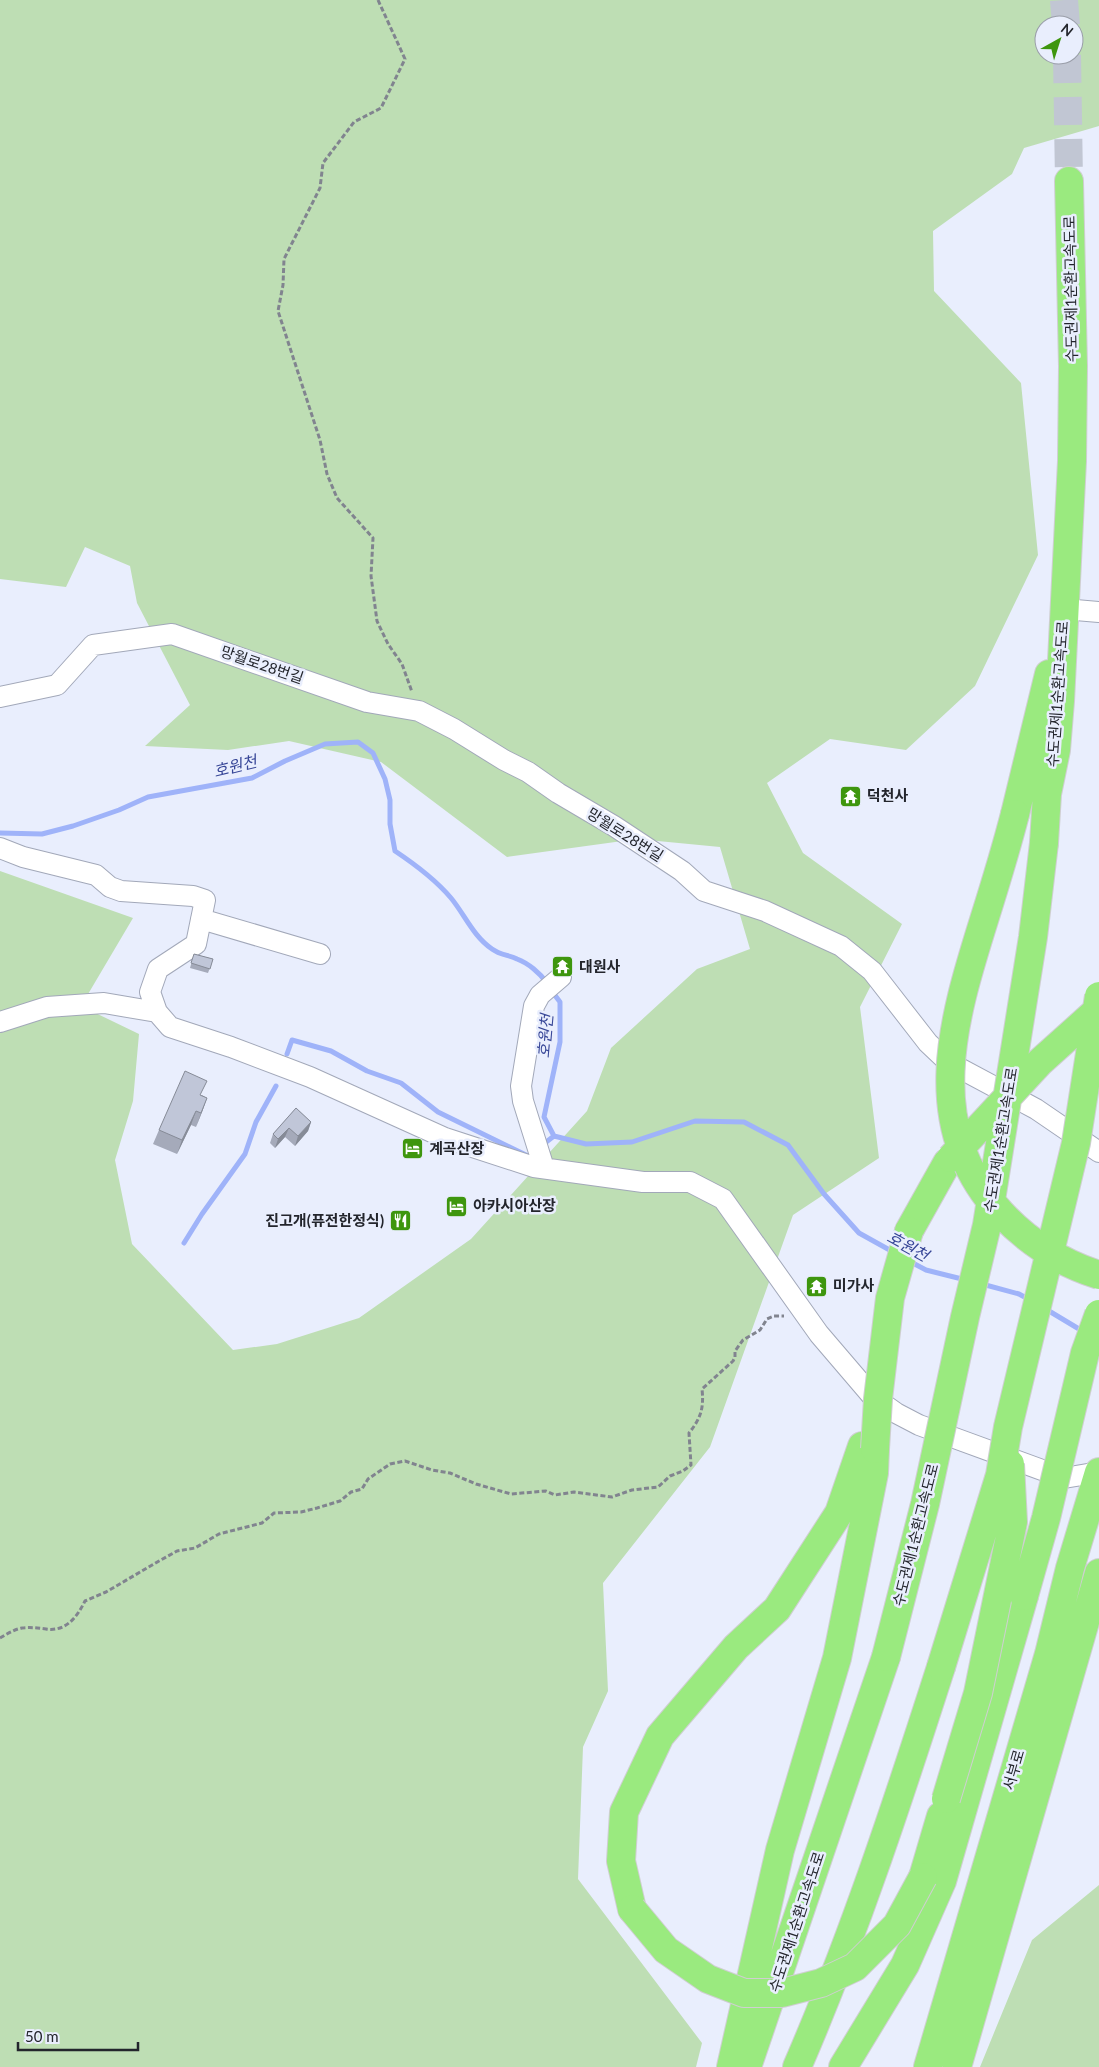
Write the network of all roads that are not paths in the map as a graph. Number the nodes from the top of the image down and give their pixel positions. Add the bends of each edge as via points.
1 (1069, 181) tunnel mouth
2 (1064, 609) junction
3 (1099, 612) edge
4 (7, 696) edge
5 (0, 710) edge
6 (0, 848) edge
7 (201, 919) junction
8 (320, 954) dead end
9 (561, 977) dead end
10 (1099, 996) edge
11 (1099, 1009) edge
12 (156, 1012) junction
13 (0, 1022) edge
14 (1099, 1152) edge
15 (544, 1168) junction
16 (1099, 1274) edge
17 (1099, 1314) edge
18 (1008, 1427) junction
19 (869, 1448) junction
20 (1099, 1472) edge
21 (1098, 1575) edge
22 (731, 2067) edge
23 (747, 2067) edge
24 (797, 2067) edge
25 (843, 2067) edge
26 (928, 2067) edge
27 (957, 2067) edge

1 - 2 highway, 수도권제1순환고속도로 via 1072,461
2 - 3 street
2 - 16 highway, bridge via 1015,814 955,1020 949,1078 954,1120 962,1149 976,1181 988,1198 1009,1221 1046,1251
2 - 23 highway, 수도권제1순환고속도로, bridge via 1056,750 1047,794 1033,937 987,1225 925,1504 886,1657
4 - 5 street
4 - 14 street, 망월로28번길 via 57,685 93,645 172,634 367,702 419,712 528,772 558,794 614,826 682,871 704,892 765,911 841,946 872,971 928,1043 948,1062 1036,1109
6 - 7 street via 96,875 121,892 193,896 205,900
7 - 8 street
7 - 12 street via 196,944 158,970 150,992
9 - 15 street via 540,995 534,1006 521,1086 522,1101
10 - 18 highway, bridge via 1076,1143
11 - 19 highway, bridge via 1040,1062 947,1163 909,1231 890,1298
12 - 13 street via 104,1002 47,1007
12 - 15 street via 170,1027 310,1076 445,1138
15 - 20 street via 642,1182 690,1182 723,1199 819,1334 872,1396 919,1425 1064,1478
17 - 25 highway, bridge via 1086,1353 1046,1518 942,1881 905,1965
18 - 19 highway, bridge via 1013,1522 978,1693 923,1877 897,1925 855,1967 822,1983 782,1993 744,1993 708,1979 666,1950 632,1909 621,1861 624,1812 660,1736 736,1647 777,1609 839,1514
18 - 24 highway, bridge via 1000,1475 901,1792
19 - 22 highway via 874,1473 837,1658 780,1850
20 - 26 highway, 서부로
21 - 27 highway, 서부로

